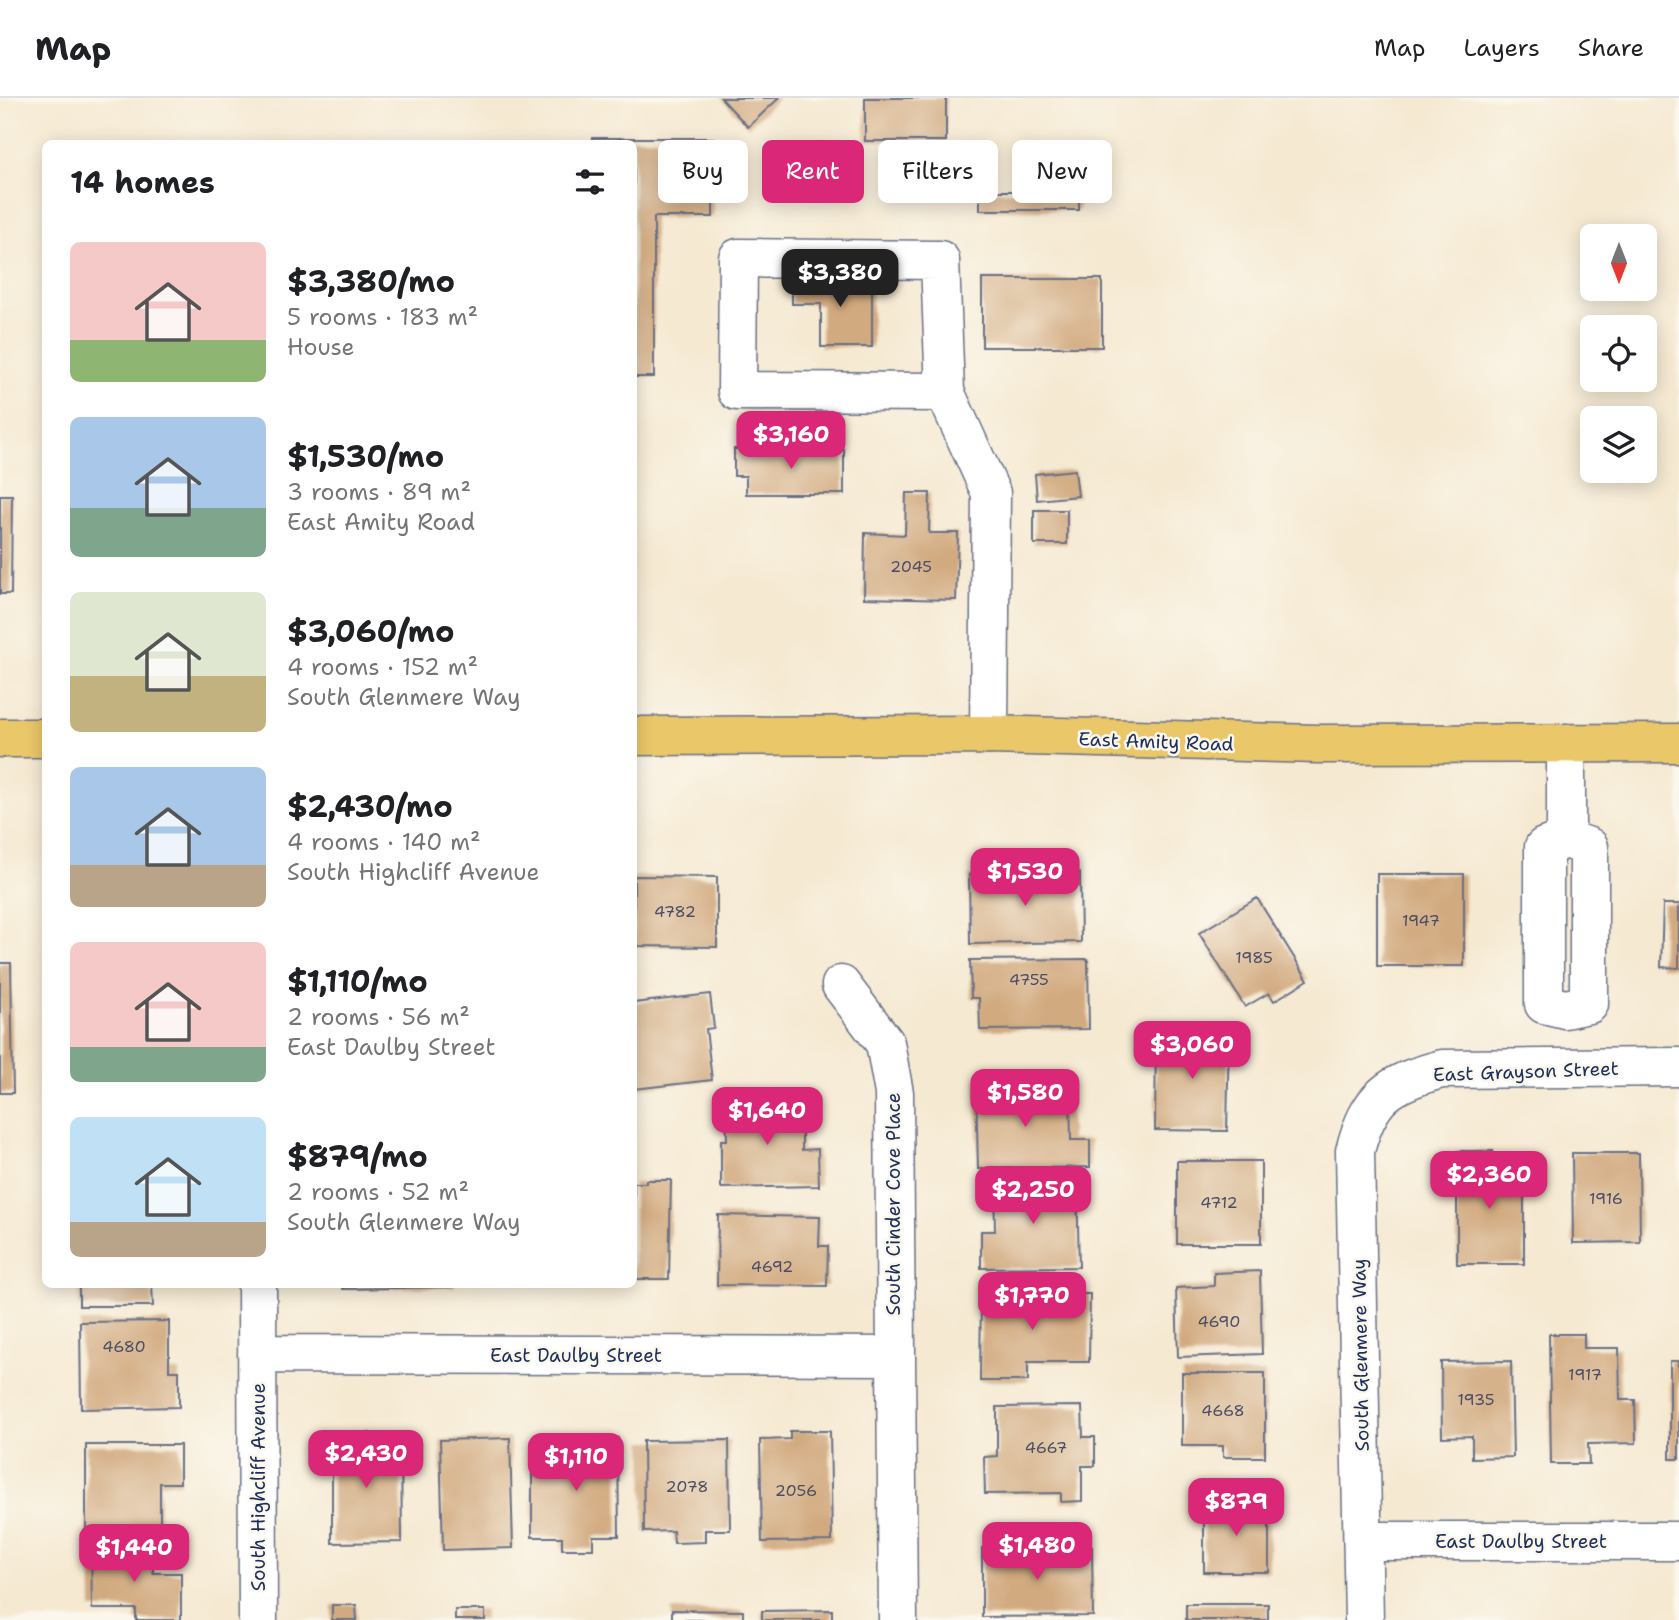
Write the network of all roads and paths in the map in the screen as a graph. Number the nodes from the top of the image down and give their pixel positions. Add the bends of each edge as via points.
1 (945, 391) junction
2 (989, 735) junction
3 (637, 736) edge
4 (0, 738) edge
5 (42, 738) edge
6 (1566, 743) junction
7 (1679, 743) edge
8 (841, 985) dead end
9 (1679, 1067) edge
10 (1565, 1068) junction
11 (1379, 1096) joint
12 (257, 1288) edge
13 (257, 1354) junction
14 (894, 1356) junction
15 (1363, 1541) junction
16 (1679, 1541) edge
17 (258, 1620) edge
18 (898, 1620) edge
19 (1364, 1620) edge

1 - 1 street via 737,391 738,258 940,260
1 - 2 street via 991,493
2 - 3 main road, East Amity Road
2 - 6 main road, East Amity Road via 1304,744
4 - 5 main road
6 - 7 main road, East Amity Road
6 - 10 street via 1566,839 1544,847 1544,1004 1565,1009
8 - 14 street, South Cinder Cove Place via 885,1043 894,1093
9 - 10 street, East Grayson Street
10 - 11 street, East Grayson Street via 1442,1069 1406,1078
11 - 15 street, South Glenmere Way via 1362,1124 1355,1150
12 - 13 street, South Highcliff Avenue
13 - 14 street, East Daulby Street
13 - 17 street, South Highcliff Avenue
14 - 18 street, South Cinder Cove Place
15 - 16 street, East Daulby Street
15 - 19 street, South Glenmere Way

